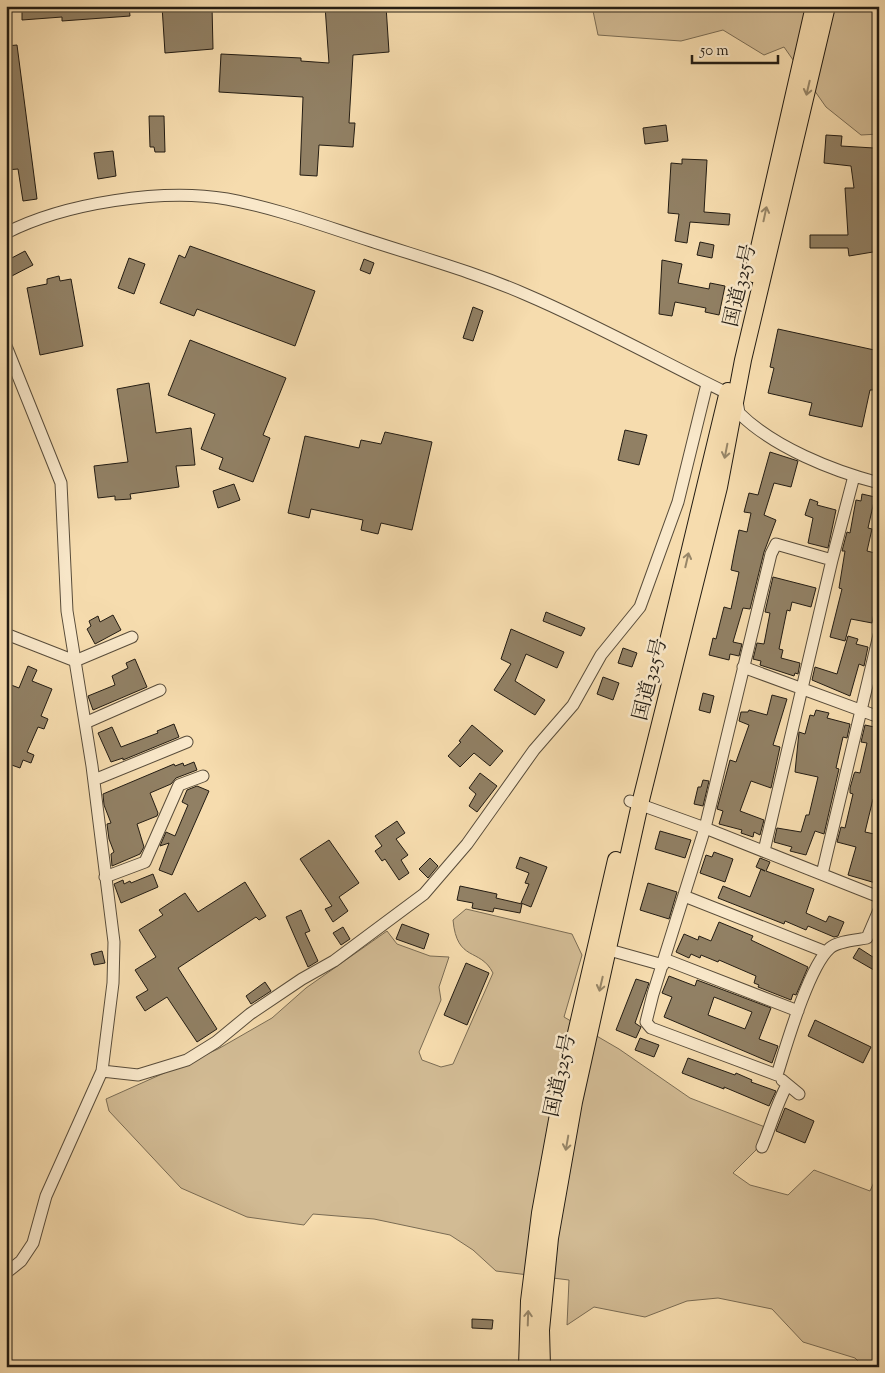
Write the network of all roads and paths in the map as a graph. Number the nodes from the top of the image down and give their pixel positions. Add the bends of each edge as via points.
1 (814, 6) edge
2 (827, 6) edge
3 (6, 233) edge
4 (6, 346) edge
5 (707, 384) junction
6 (734, 402) junction
7 (854, 476) junction
8 (879, 483) edge
9 (832, 560) junction
10 (879, 635) edge
11 (132, 637) dead end
12 (8, 639) edge
13 (75, 661) junction
14 (743, 667) junction
15 (802, 689) junction
16 (160, 690) dead end
17 (861, 710) junction
18 (879, 717) edge
19 (85, 723) junction
20 (187, 742) dead end
21 (203, 776) dead end
22 (94, 780) junction
23 (635, 802) junction
24 (705, 828) junction
25 (764, 851) junction
26 (822, 874) junction
27 (105, 876) junction
28 (684, 896) junction
29 (879, 896) edge
30 (879, 910) edge
31 (602, 948) junction
32 (826, 952) junction
33 (664, 962) junction
34 (798, 1011) junction
35 (102, 1071) junction
36 (777, 1075) junction
37 (787, 1085) junction
38 (799, 1094) dead end
39 (762, 1147) dead end
40 (6, 1273) edge
41 (527, 1367) edge
42 (542, 1367) edge

6 -> 1 highway, 国道325号 via 775,169
2 -> 6 highway, 国道325号
3 - 5 street via 51,214 136,198 188,196 249,204 528,295
4 - 13 street via 61,483 67,611
5 - 6 street
5 - 35 street via 678,502 640,607 601,655 573,704 534,750 467,844 424,894 334,961 302,978 187,1060 138,1075
6 - 7 street via 773,439
6 - 23 highway, 国道325号
7 - 8 street
7 - 9 street
9 - 14 street via 776,544
9 - 15 street
10 - 17 street
11 - 13 street
12 - 13 street
13 - 19 street
14 - 15 street
14 - 24 street
15 - 17 street
15 - 25 street
16 - 19 street
17 - 18 street
17 - 26 street
19 - 22 street
20 - 22 street
21 - 27 street via 179,785 145,862
22 - 27 street
23 - 24 street
23 - 31 highway, 国道325号
24 - 25 street
24 - 28 street
25 - 26 street
26 - 29 street
27 - 35 street via 114,942 113,983
28 - 32 street
28 - 33 street
30 - 32 street via 867,938 831,947
31 - 33 street
41 -> 31 highway, 国道325号 via 529,1301 540,1213 561,1098
31 -> 42 highway, 国道325号 via 550,1238 541,1330
32 - 34 street
33 - 34 street
33 - 36 street via 646,1022 651,1028
34 - 36 street
35 - 40 street via 46,1196 33,1243 21,1261
36 - 37 street
37 - 38 street
37 - 39 street via 776,1105

